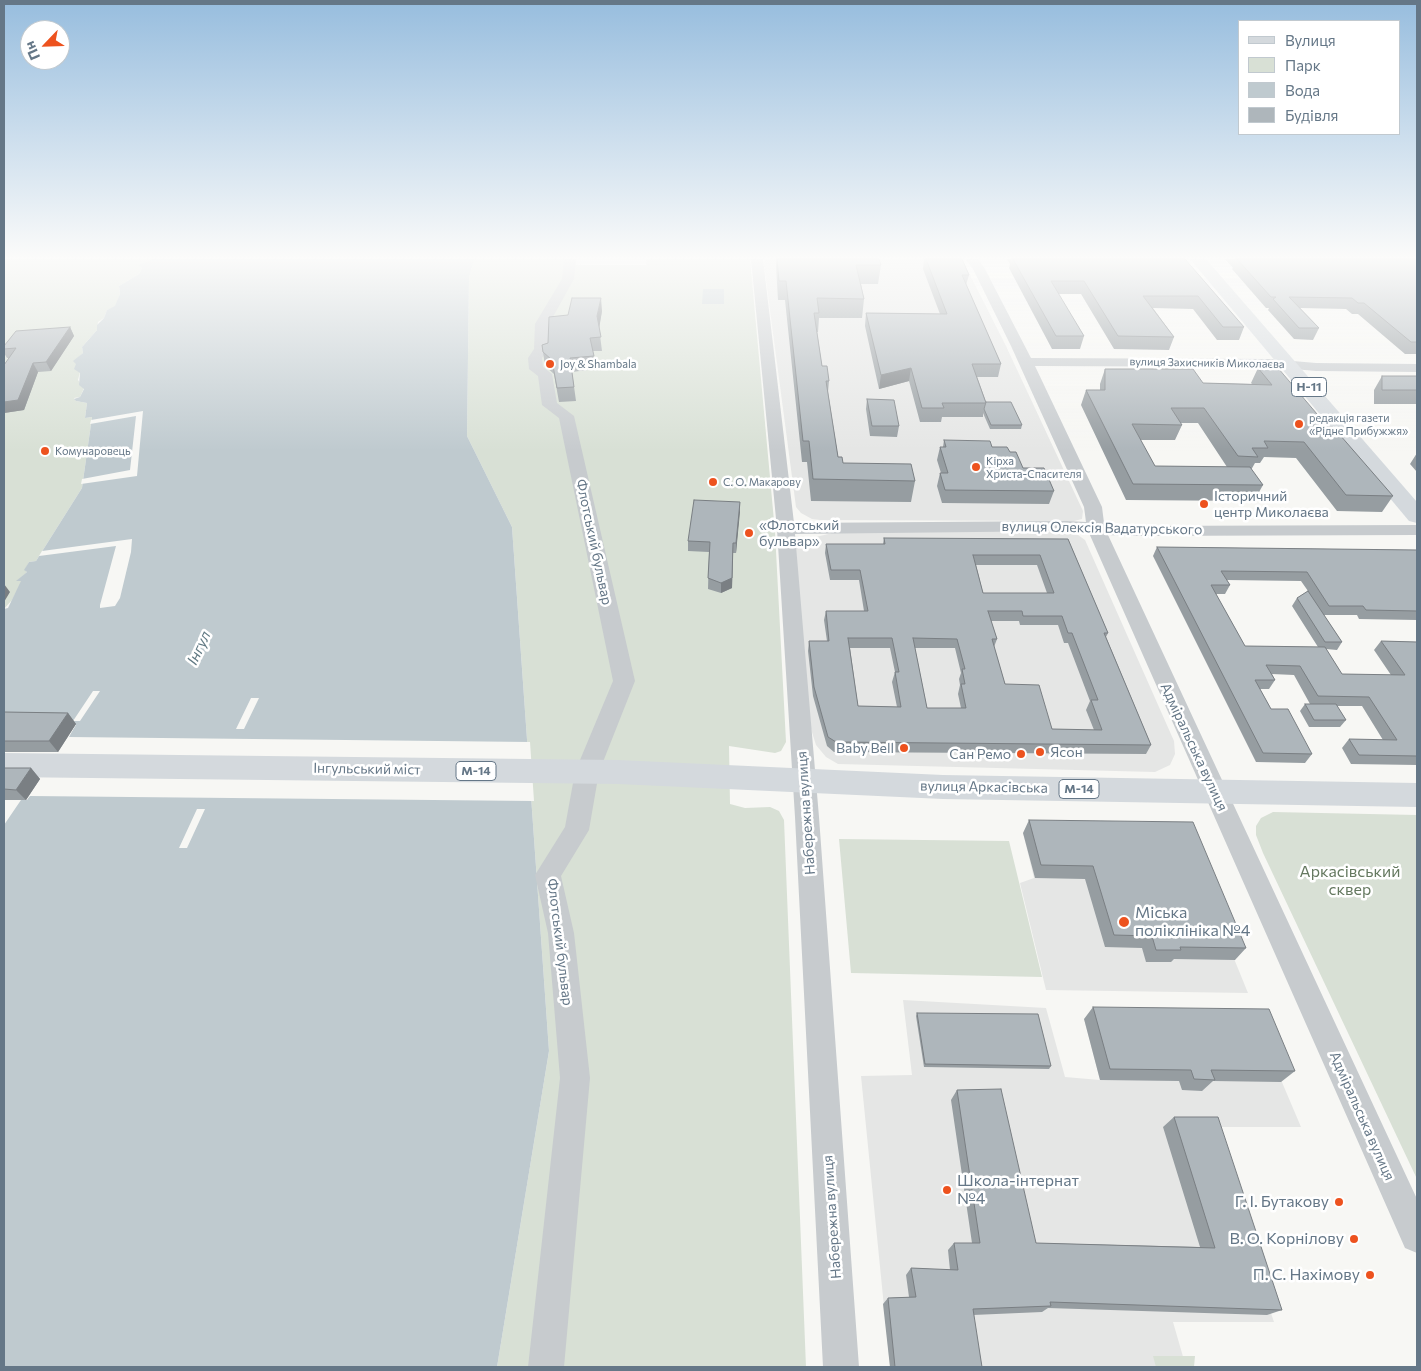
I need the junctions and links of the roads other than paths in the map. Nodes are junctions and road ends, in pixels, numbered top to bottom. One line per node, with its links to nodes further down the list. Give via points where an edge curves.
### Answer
1 (543, 323): 18 (street, Флотський бульвар, via 541,349 535,358 536,369 545,374 550,405 566,416 624,681 587,772 576,830 548,875 561,933 575,1078)
2 (764, 323): 10 (street, Набережна вулиця)
3 (1006, 323): 5 (street, Адміральська вулиця)
4 (1253, 323): 6 (main road, Н-11)
5 (1026, 362): 6 (street, вулиця Захисників Миколаєва); 9 (street, Адміральська вулиця, via 1093,508)
6 (1289, 364): 7 (street, вулиця Захисників Миколаєва); 8 (main road, Н-11)
7 (1417, 368)
8 (1417, 516)
9 (1096, 527): 10 (street, вулиця Олексія Вадатурського); 11 (street, вулиця Олексія Вадатурського, via 1131,531); 15 (street, Адміральська вулиця)
10 (786, 529): 14 (street, Набережна вулиця)
11 (1417, 530)
12 (4, 765): 13 (main road, Інгульський міст / М-14, via 618,772)
13 (731, 777): 14 (main road, вулиця Аркасівська / М-14)
14 (804, 780): 15 (main road, вулиця Аркасівська / М-14, via 943,787); 19 (street, Набережна вулиця)
15 (1215, 793): 16 (main road, вулиця Аркасівська / М-14); 17 (street, Адміральська вулиця)
16 (1417, 795)
17 (1417, 1236)
18 (546, 1367)
19 (841, 1367)

